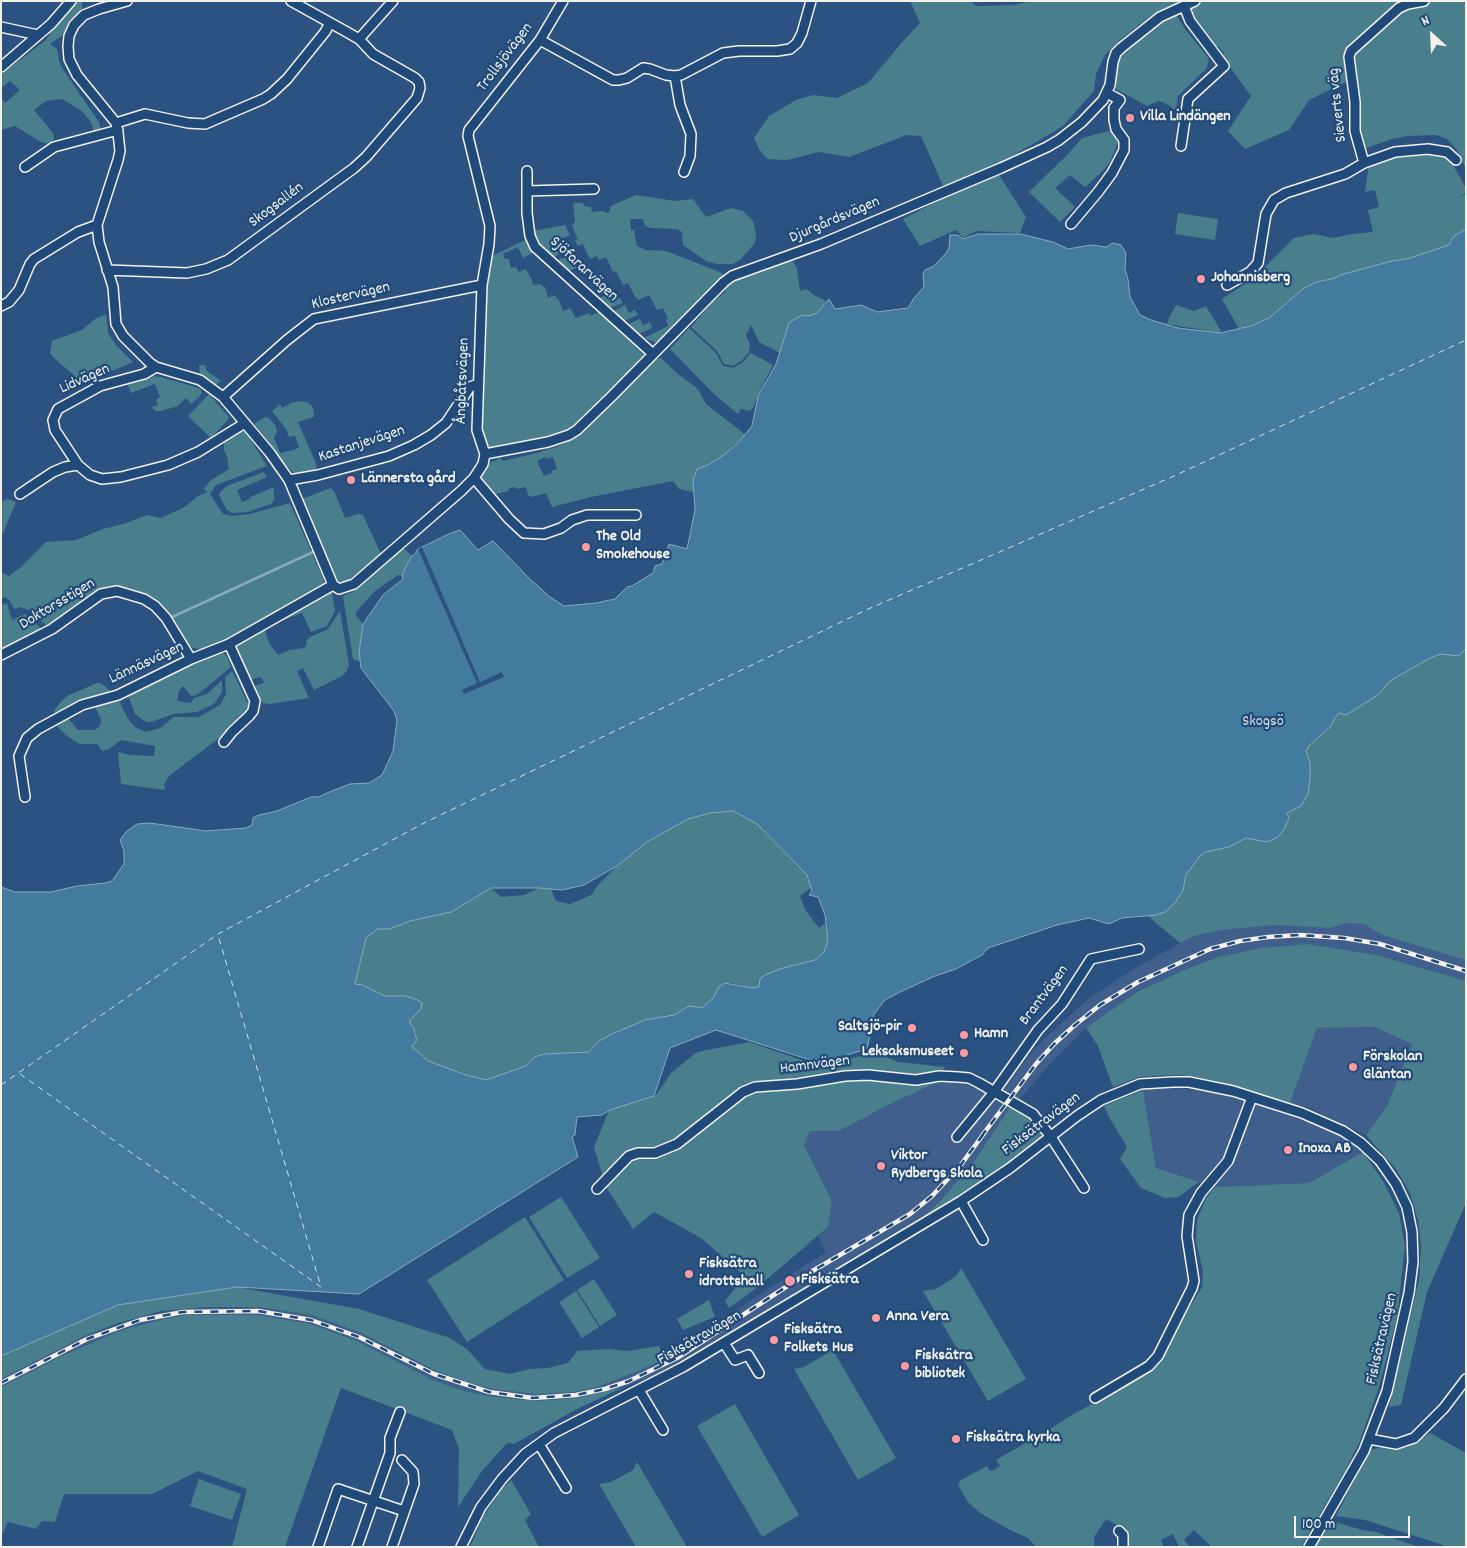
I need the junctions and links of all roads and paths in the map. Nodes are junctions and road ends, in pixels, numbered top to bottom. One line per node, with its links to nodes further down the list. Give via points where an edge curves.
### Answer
1 (71, 1): 12 (street)
2 (127, 1): 18 (street, via 84,15 74,25 68,46 69,59 77,75)
3 (291, 1): 10 (street)
4 (393, 1): 13 (street)
5 (563, 1): 14 (street, Trollsjövägen)
6 (811, 1): 16 (street, via 802,33 790,49 723,53)
7 (1195, 1): 9 (street, Djurgårdsvägen)
8 (1424, 1): 22 (street, Sieverts väg, via 1399,8 1351,51 1355,131)
9 (1184, 6): 17 (street, Djurgårdsvägen, via 1160,17 1116,53); 20 (street, via 1190,21 1224,66 1188,99)
10 (330, 23): 13 (street); 18 (street, via 287,79 263,99 205,124 144,114)
11 (1, 27): 12 (street)
12 (38, 35): 15 (street)
13 (359, 39): 30 (street, Skogsallén, via 374,54 415,78 420,91 366,157 238,254 216,266 187,273)
14 (540, 40): 16 (street, via 614,80 627,78 643,68); 19 (street, Trollsjövägen)
15 (1, 67)
16 (675, 76): 25 (street, via 680,105 694,134)
17 (1107, 93): 28 (street, via 1120,100 1114,108 1114,120 1124,140 1124,150 1112,173); 34 (street, Djurgårdsvägen, via 1082,122 1047,147 821,244 732,276)
18 (117, 127): 23 (street, via 54,147); 29 (street, via 120,151)
19 (469, 130): 31 (street, Ångbåtsvägen, via 468,142 490,226)
20 (1181, 146)
21 (1456, 160): 22 (street, via 1447,152 1428,148 1395,152)
22 (1364, 163): 32 (street, via 1345,174 1286,192 1274,200 1266,214 1258,263 1250,272)
23 (25, 167)
24 (527, 171): 27 (street, Sjöfararvägen)
25 (684, 172)
26 (594, 189): 27 (street)
27 (527, 191): 34 (street, Sjöfararvägen, via 530,236 535,247)
28 (1071, 224)
29 (98, 225): 30 (street); 33 (street, via 78,232 34,259 22,285)
30 (107, 270): 35 (street, via 114,296 116,324 123,336)
31 (482, 285): 36 (street, Ångbåtsvägen); 37 (street, Klostervägen, via 314,318)
32 (1227, 285)
33 (4, 303)
34 (653, 354): 39 (street, Djurgårdsvägen, via 584,424 569,434 548,442)
35 (156, 367): 37 (street, via 194,377); 40 (street, Lidvägen, via 144,374 100,386 58,409 53,420 55,430)
36 (478, 384): 39 (street, Ångbåtsvägen, via 476,430); 42 (street, Kastanjevägen, via 470,387 446,423 414,445 389,456)
37 (223, 397): 38 (street)
38 (245, 423): 40 (street, via 198,452 151,470 102,479 90,475); 42 (street)
39 (485, 454): 41 (street)
40 (78, 465): 43 (street, via 53,472)
41 (474, 478): 44 (street, via 524,533 544,534 587,515); 45 (street, via 354,584 339,588)
42 (289, 480): 45 (street)
43 (20, 494)
44 (636, 515)
45 (334, 585): 46 (street, Lännäsvägen)
46 (229, 644): 48 (street, Lännäsvägen); 49 (street, via 255,701 253,711)
47 (1, 655): 48 (street, Doktorsstigen, via 52,629 101,594 117,591 155,606)
48 (191, 659): 50 (street, Lännäsvägen, via 118,695 82,705 32,733 19,756)
49 (224, 742)
50 (25, 797)
51 (1139, 948): 52 (street, Brantvägen, via 1091,959 1062,1004 1038,1030)
52 (994, 1092): 54 (street, Brantvägen); 55 (street, Hamnvägen, via 1033,1114); 56 (street, Hamnvägen, via 969,1078 939,1076 916,1080 868,1074 755,1087 732,1100 677,1144 655,1153 629,1156)
53 (1252, 1097): 55 (street, Fisksätravägen, via 1189,1082 1140,1084 1101,1100); 64 (street, via 1228,1161 1201,1193 1189,1214 1187,1236 1194,1281 1158,1356 1149,1366); 67 (street, Fisksätravägen, via 1331,1125 1361,1143 1388,1171 1406,1207 1413,1247 1409,1293 1386,1391)
54 (957, 1137)
55 (1051, 1137): 57 (street, Hamnvägen); 58 (street, Fisksätravägen)
56 (597, 1188)
57 (1084, 1188)
58 (961, 1201): 59 (street); 60 (street, Fisksätravägen)
59 (982, 1240)
60 (724, 1343): 61 (street, via 735,1360 748,1355); 63 (street, Fisksätravägen)
61 (759, 1373)
62 (1466, 1379): 67 (street, via 1444,1408 1414,1438 1396,1444)
63 (639, 1390): 66 (street); 68 (street, Fisksätravägen, via 554,1433)
64 (1095, 1398)
65 (400, 1412): 71 (street)
66 (663, 1430)
67 (1369, 1439): 79 (street, Fisksätravägen)
68 (539, 1444): 70 (street); 77 (street, Fisksätravägen, via 518,1461 481,1507)
69 (402, 1460): 72 (street, via 415,1478)
70 (566, 1488)
71 (374, 1502): 72 (street); 74 (street, via 338,1489); 75 (street)
72 (404, 1511): 76 (street)
73 (1119, 1531): 78 (street)
74 (318, 1547)
75 (357, 1547)
76 (392, 1547)
77 (462, 1547)
78 (1123, 1547)
79 (1310, 1547)

